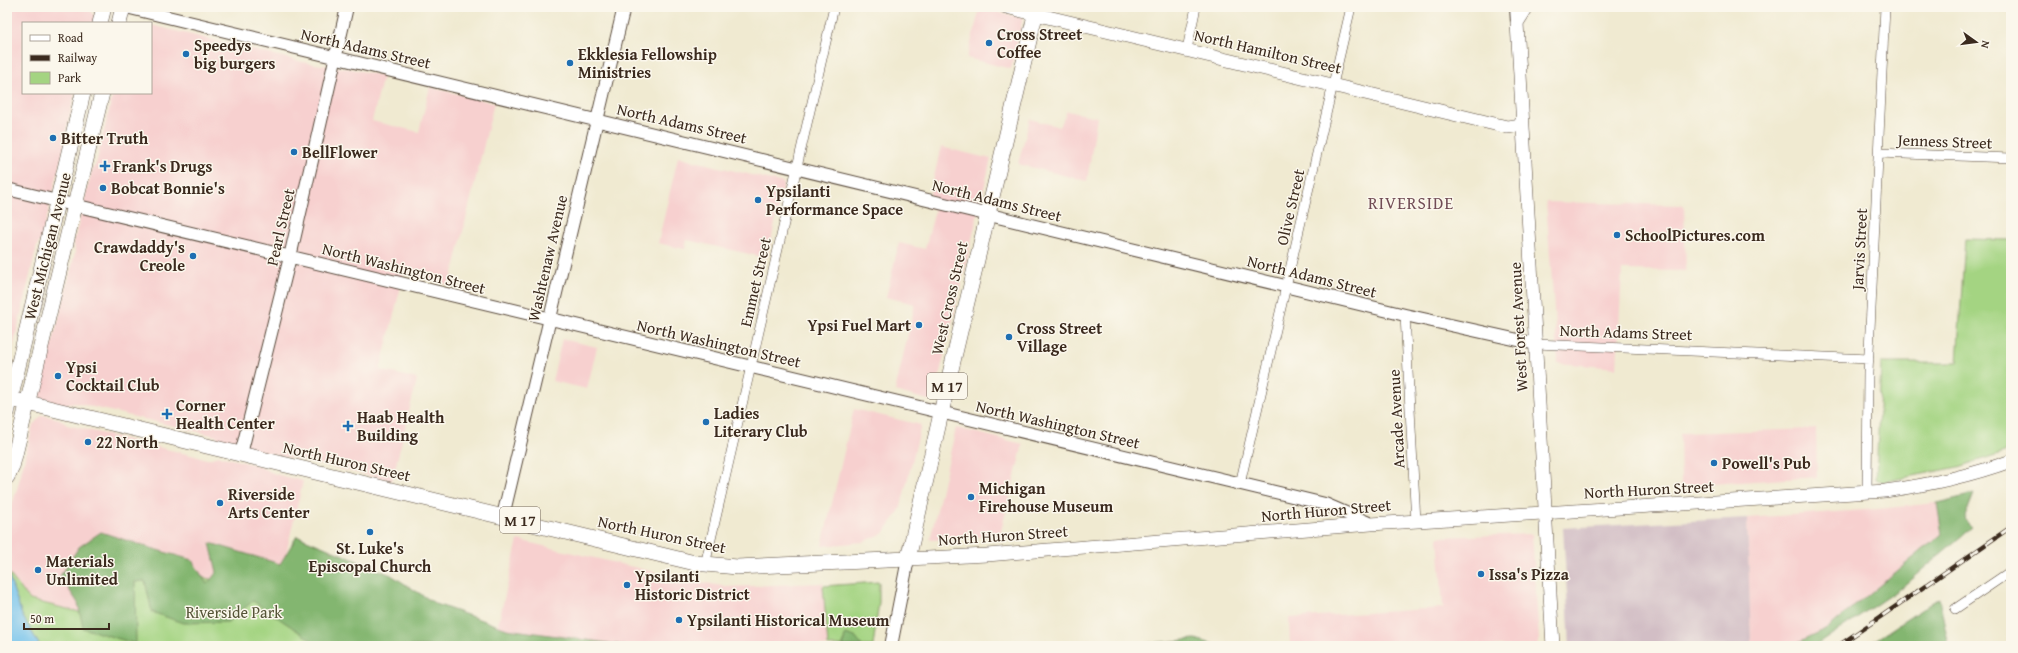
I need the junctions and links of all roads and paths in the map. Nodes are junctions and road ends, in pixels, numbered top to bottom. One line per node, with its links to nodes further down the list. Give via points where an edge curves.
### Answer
1 (104, 7): 13 (main road)
2 (125, 7): 14 (main road); 17 (street, North Adams Street)
3 (347, 7): 17 (street, Pearl Street)
4 (624, 7): 21 (street, Washtenaw Avenue)
5 (834, 7): 25 (street, Emmet Street)
6 (1006, 7): 12 (main road, North Hamilton Street)
7 (1196, 7): 16 (street)
8 (1351, 7): 18 (street, Olive Street)
9 (1516, 7): 15 (street, West Forest Avenue)
10 (1527, 7): 15 (main road)
11 (1885, 7): 23 (street, Jarvis Street)
12 (1036, 10): 16 (main road, North Hamilton Street); 29 (main road, West Cross Street / M 17)
13 (100, 22)
14 (119, 22)
15 (1517, 23): 22 (main road, West Forest Avenue)
16 (1186, 49): 18 (main road, North Hamilton Street)
17 (336, 57): 21 (street, North Adams Street); 30 (street, Pearl Street)
18 (1334, 85): 22 (main road, North Hamilton Street, via 1507,127); 31 (street, Olive Street)
19 (83, 94): 27 (main road, West Michigan Avenue)
20 (102, 94): 28 (main road, West Michigan Avenue)
21 (596, 119): 25 (street, North Adams Street); 33 (street, Washtenaw Avenue)
22 (1522, 125): 34 (main road, West Forest Avenue)
23 (1878, 153): 24 (street, Jenness Street); 35 (street, Jarvis Street)
24 (2011, 158)
25 (797, 167): 29 (street, North Adams Street); 36 (street, Emmet Street)
26 (7, 188): 27 (street, North Washington Street)
27 (58, 201): 28 (street, North Washington Street); 38 (main road, West Michigan Avenue)
28 (75, 205): 30 (street, North Washington Street); 37 (main road, West Michigan Avenue)
29 (988, 214): 31 (street, North Adams Street); 39 (main road, West Cross Street / M 17)
30 (290, 257): 33 (street, North Washington Street); 40 (street, Pearl Street)
31 (1287, 286): 32 (street, North Adams Street); 43 (street, Olive Street)
32 (1405, 315): 34 (street, North Adams Street); 47 (street, Arcade Avenue)
33 (549, 319): 36 (street, North Washington Street); 46 (street, Washtenaw Avenue)
34 (1536, 344): 35 (street, North Adams Street); 45 (main road, West Forest Avenue)
35 (1869, 359): 44 (street, Jarvis Street)
36 (750, 367): 39 (street, North Washington Street); 50 (street, Emmet Street)
37 (27, 403): 38 (main road, North Huron Street / M 17); 40 (main road, North Huron Street / M 17); 42 (main road, West Michigan Avenue, via 12,467)
38 (8, 404)
39 (941, 413): 43 (street, North Washington Street); 49 (main road, West Cross Street / M 17)
40 (241, 454): 46 (main road, North Huron Street / M 17)
41 (2011, 461): 44 (main road, North Huron Street, via 1928,485)
42 (7, 477)
43 (1240, 484): 48 (street, North Washington Street, via 1325,504)
44 (1867, 493): 45 (main road, North Huron Street)
45 (1546, 513): 47 (main road, North Huron Street); 54 (main road, West Forest Avenue)
46 (503, 516): 50 (main road, North Huron Street / M 17)
47 (1416, 522): 48 (main road, North Huron Street)
48 (1371, 524): 49 (main road, North Huron Street)
49 (908, 559): 50 (main road, North Huron Street / M 17, via 755,567); 53 (street, West Cross Street)
50 (705, 565)
51 (2011, 571): 52 (street)
52 (1955, 609)
53 (891, 646)
54 (1553, 646)

